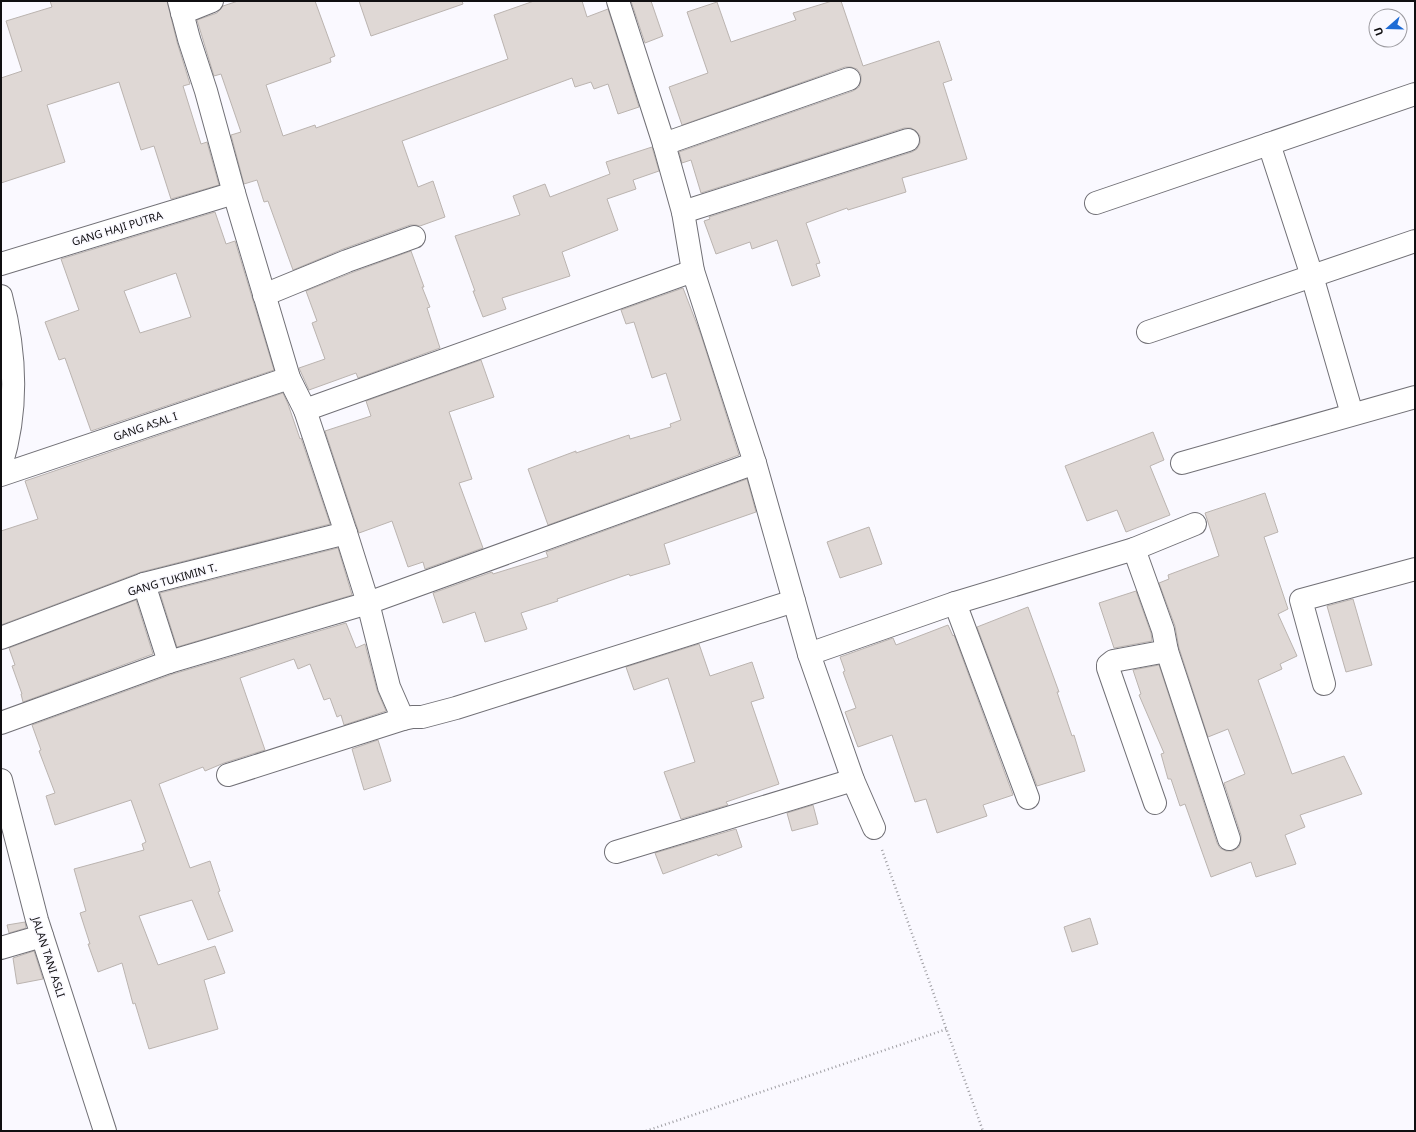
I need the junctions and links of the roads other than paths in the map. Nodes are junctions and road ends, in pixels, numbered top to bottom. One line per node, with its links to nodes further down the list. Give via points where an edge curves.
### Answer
1 (212, 1): 3 (street)
2 (618, 1): 7 (street)
3 (180, 7): 9 (street)
4 (849, 79): 7 (street)
5 (1415, 94): 8 (street)
6 (908, 140): 11 (street)
7 (664, 144): 11 (street)
8 (1269, 144): 10 (street); 16 (street)
9 (234, 193): 14 (street, GANG HAJI PUTRA); 17 (street)
10 (1096, 203)
11 (683, 212): 15 (street)
12 (414, 237): 17 (street, via 348,260)
13 (1415, 241): 16 (street)
14 (1, 264)
15 (693, 271): 22 (street); 24 (street)
16 (1312, 276): 19 (street); 23 (street)
17 (264, 295): 20 (street)
18 (2, 306): 26 (street, via 13,363 13,384 7,446)
19 (1148, 332)
20 (289, 378): 22 (street); 27 (street, GANG ASAL I)
21 (1415, 397): 23 (street)
22 (305, 410): 29 (street)
23 (1352, 414): 25 (street)
24 (755, 463): 33 (street); 34 (street)
25 (1182, 463)
26 (1, 466)
27 (1, 475)
28 (1195, 524): 30 (street)
29 (346, 533): 32 (street, GANG TUKIMIN T.); 34 (street)
30 (1134, 550): 35 (street); 37 (street, via 1163,630)
31 (1415, 569): 40 (street, via 1301,600)
32 (144, 584): 36 (street, GANG TUKIMIN T.); 39 (street)
33 (794, 601): 38 (street); 41 (street, via 456,708)
34 (368, 603): 39 (street); 41 (street, via 389,687)
35 (955, 603): 38 (street); 46 (street)
36 (1, 638)
37 (1167, 651): 47 (street, via 1113,661 1108,665); 49 (street)
38 (809, 654): 45 (street)
39 (169, 662): 42 (street)
40 (1324, 684)
41 (403, 719): 43 (street)
42 (1, 723)
43 (228, 775)
44 (1, 780): 51 (street, JALAN TANI ASLI)
45 (853, 780): 48 (street); 50 (street)
46 (1028, 798)
47 (1155, 803)
48 (874, 828)
49 (1229, 839)
50 (616, 852)
51 (42, 936): 52 (street); 53 (street, JALAN TANI ASLI)
52 (1, 948)
53 (105, 1131)

